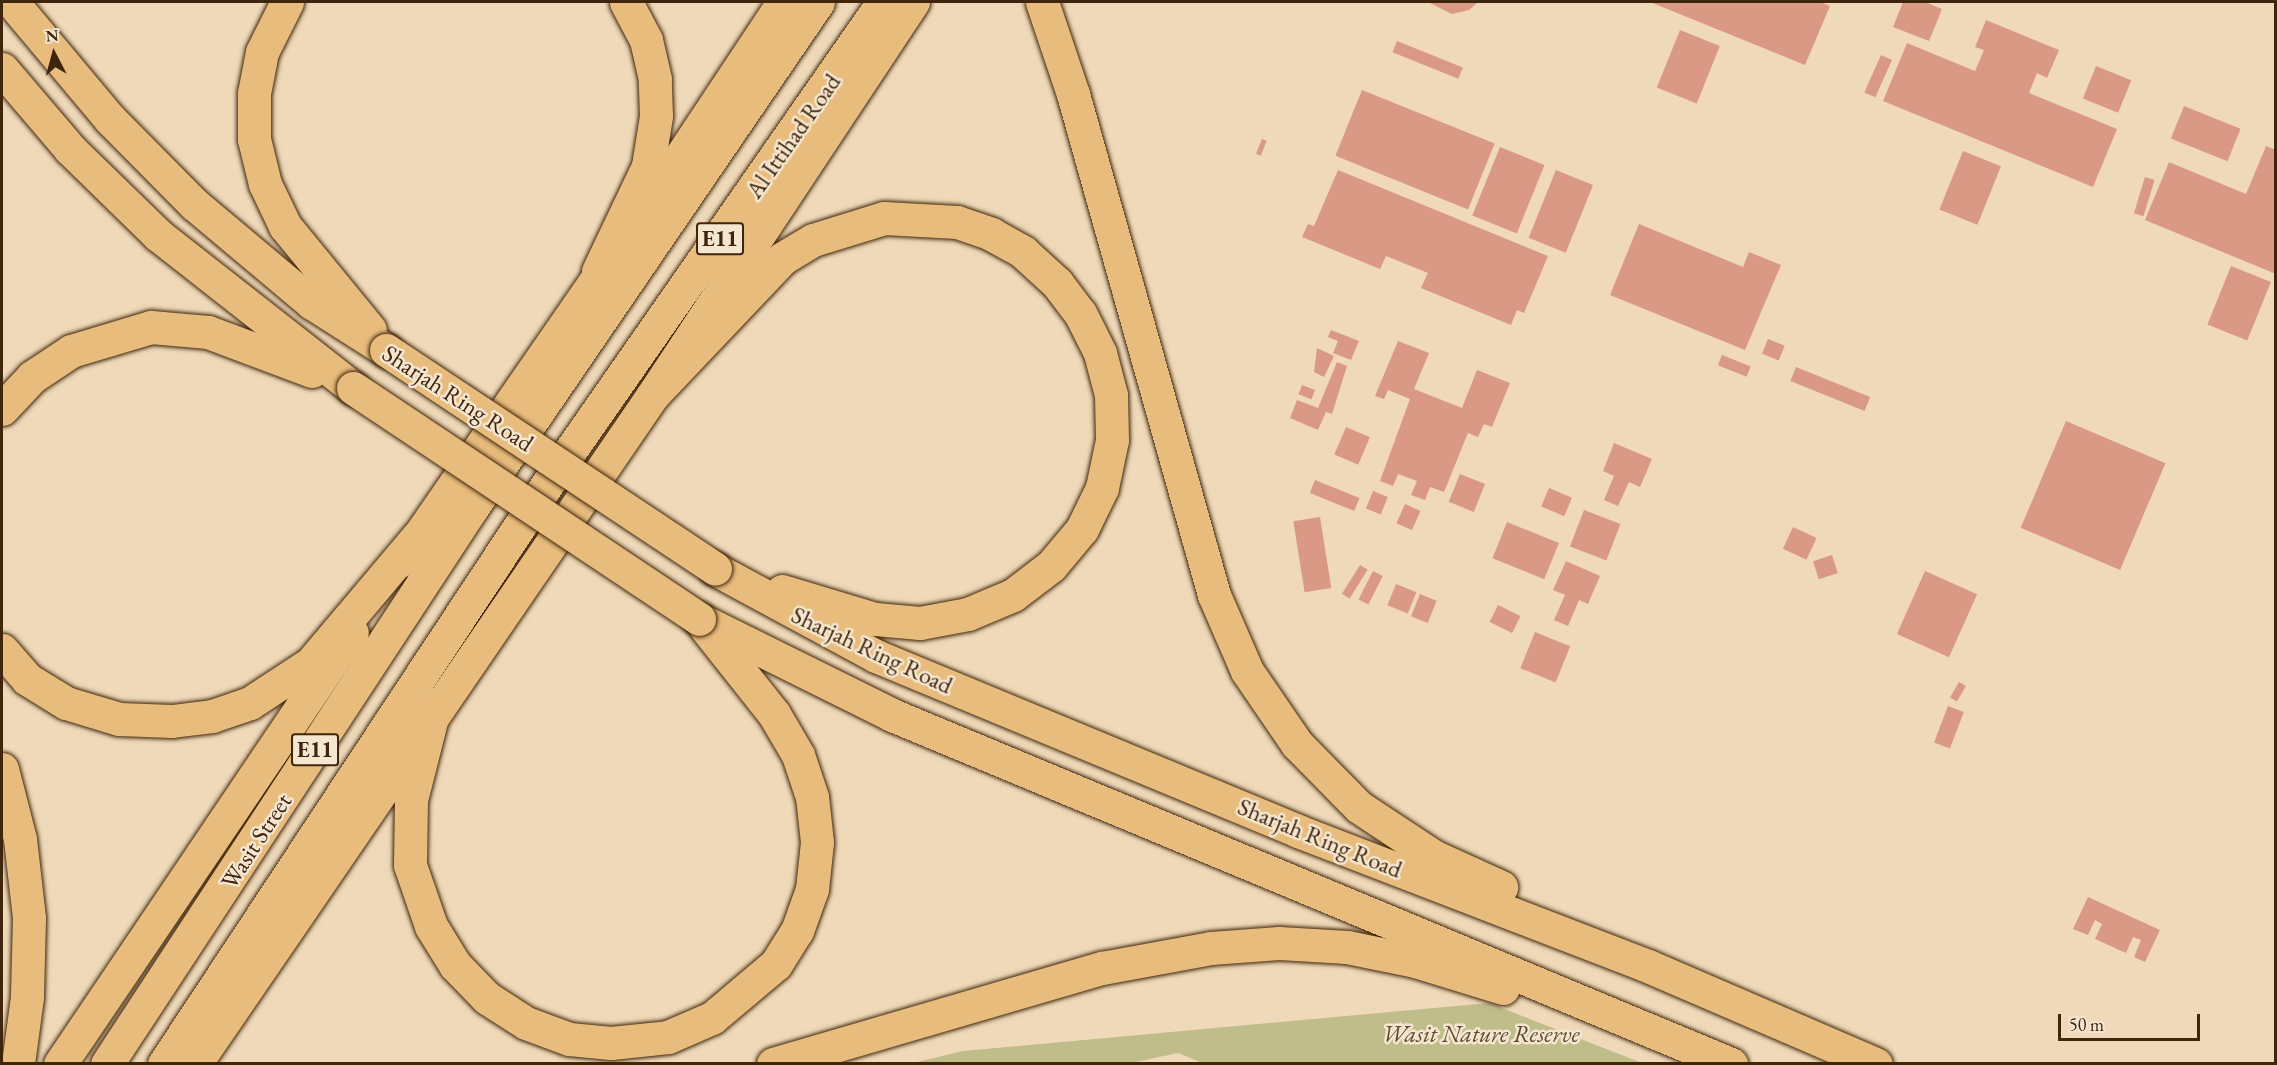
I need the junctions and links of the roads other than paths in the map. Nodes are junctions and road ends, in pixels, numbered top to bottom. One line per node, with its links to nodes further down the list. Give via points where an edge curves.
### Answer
1 (12, 2): 13 (main road, Sharjah Ring Road, via 110,119 194,204 312,303)
2 (287, 2): 13 (main road, via 262,52 254,93 254,139 265,184 285,226)
3 (626, 2): 12 (main road, via 646,40 655,79 656,116 648,166)
4 (783, 2): 12 (main road, via 655,195)
5 (818, 2): 28 (main road, Wasit Street / E11, via 521,436)
6 (883, 2): 17 (main road, Al Ittihad Road / E11)
7 (913, 2): 15 (main road)
8 (1042, 2): 11 (main road)
9 (1056, 2): 11 (main road)
10 (2, 69): 14 (main road, Sharjah Ring Road, via 70,149 158,235)
11 (1073, 94): 24 (main road, via 1214,595 1247,671 1270,709 1326,777 1395,833 1574,922)
12 (598, 271): 18 (main road)
13 (386, 350): 19 (main road, Sharjah Ring Road, bridge)
14 (352, 388): 16 (main road, via 208,332 151,327 71,351 32,377); 20 (main road, Sharjah Ring Road, bridge)
15 (652, 396): 19 (main road, via 783,258 813,240 884,218 957,222 1023,252 1057,283 1100,353 1111,395 1112,440 1102,488 1082,529 1051,566 1013,595 968,614 909,622 820,604); 22 (main road)
16 (2, 409)
17 (554, 474): 29 (main road, Wasit Street / E11)
18 (417, 537): 21 (main road, via 311,663 250,703 212,716 172,721 119,719 66,703 27,679); 27 (main road)
19 (715, 569): 24 (main road, Sharjah Ring Road, via 876,656 1298,831)
20 (699, 619): 22 (main road, via 774,714 798,755 812,797 817,842 812,889 797,931 776,964 712,1018 668,1036 611,1043 569,1039 516,1017 487,998 455,965 431,926 410,865 411,800); 25 (main road, Sharjah Ring Road, via 883,711)
21 (2, 650)
22 (431, 721): 30 (main road)
23 (2, 769): 26 (main road, via 20,839 29,918 27,997)
24 (1648, 966): 33 (main road, Sharjah Ring Road)
25 (1682, 1044): 31 (main road, via 1415,961 1347,947 1279,943 1211,948 1102,968); 32 (main road, Sharjah Ring Road)
26 (18, 1064)
27 (60, 1064)
28 (107, 1064)
29 (164, 1064)
30 (195, 1064)
31 (773, 1064)
32 (1731, 1064)
33 (1876, 1064)

